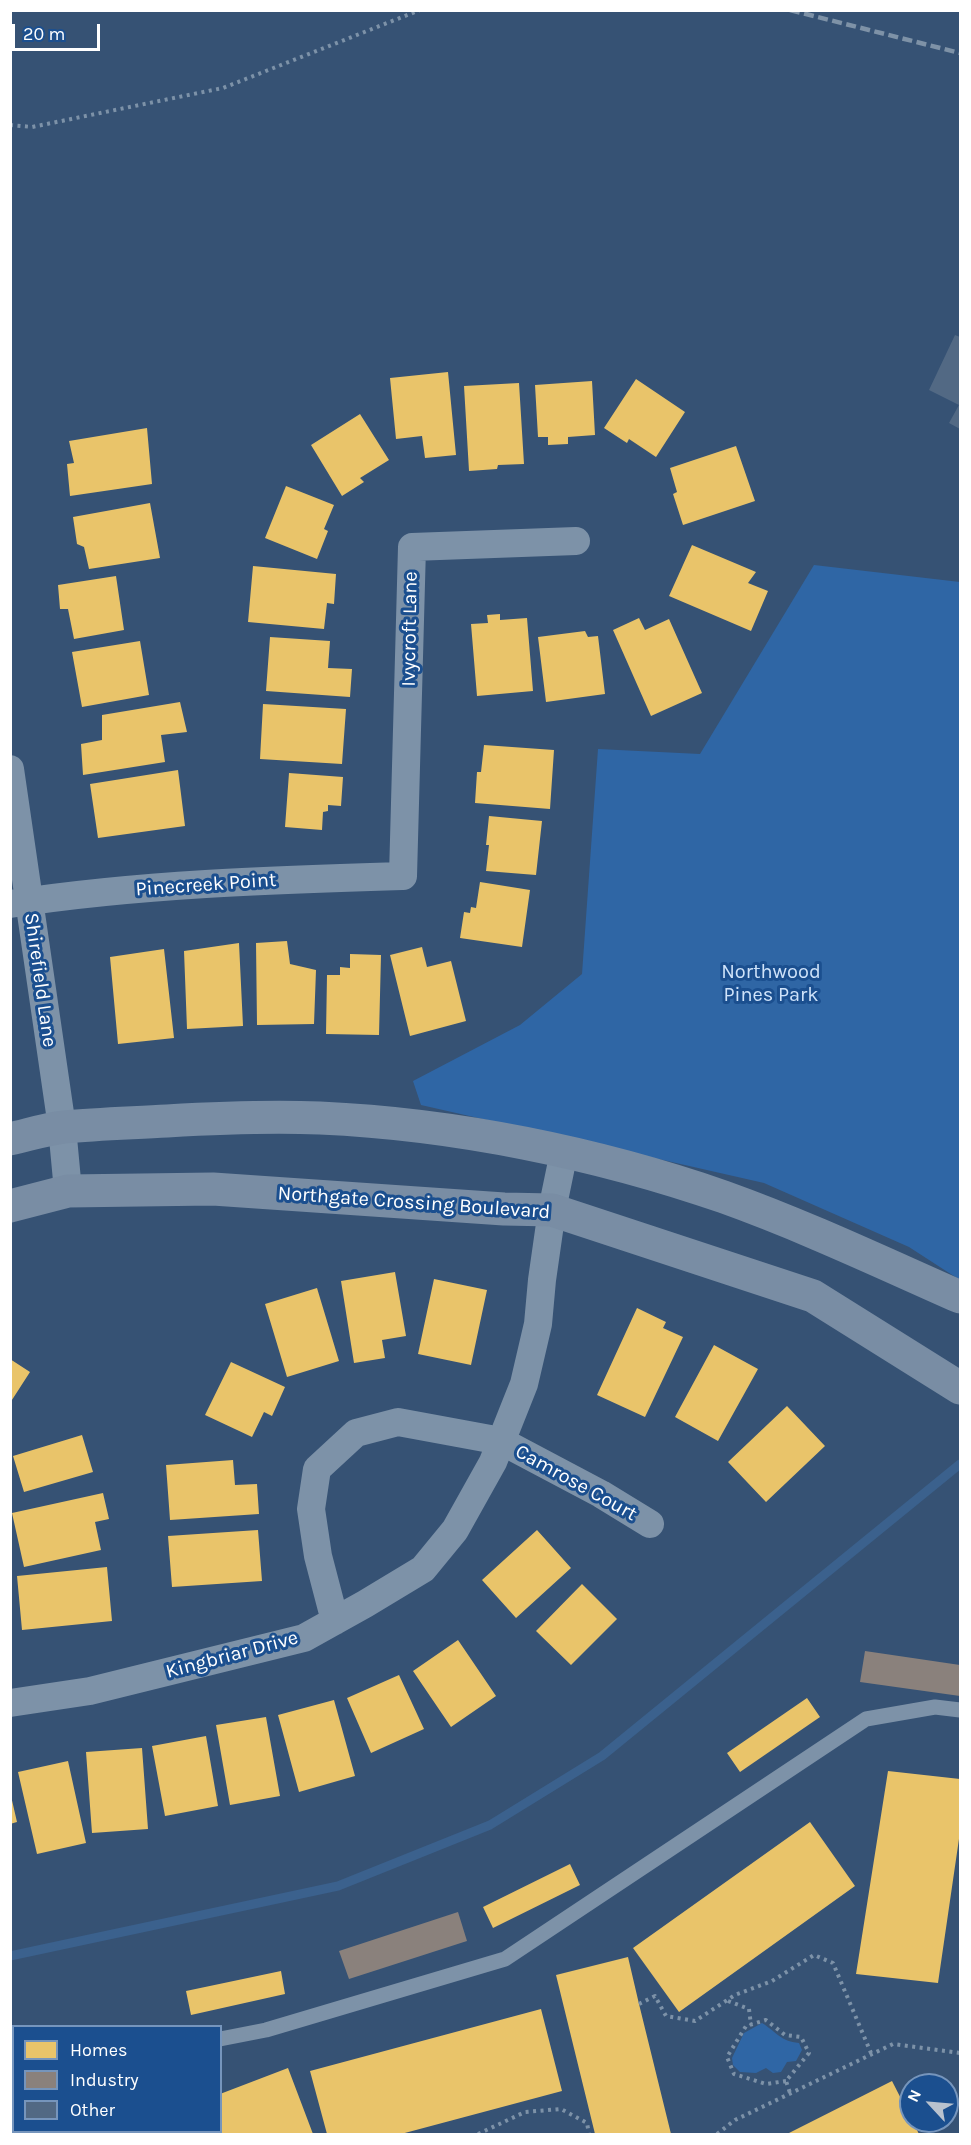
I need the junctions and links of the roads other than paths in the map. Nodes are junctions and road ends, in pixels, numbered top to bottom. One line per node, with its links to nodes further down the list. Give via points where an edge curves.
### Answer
1 (576, 541): 3 (street, Ivycroft Lane, via 412,546)
2 (10, 769): 4 (street, Shirefield Lane)
3 (403, 876): 4 (street, Pinecreek Point, via 189,886)
4 (20, 902): 5 (street, Shirefield Lane)
5 (62, 1127): 6 (street); 7 (street, via 231,1117 319,1118 496,1138); 8 (street, Shirefield Lane)
6 (10, 1139)
7 (564, 1152): 10 (street, Kingbriar Drive); 11 (street, via 726,1198)
8 (68, 1191): 9 (street, Northgate Crossing Boulevard); 10 (street, Northgate Crossing Boulevard, via 213,1190)
9 (10, 1206)
10 (552, 1210): 12 (street, Northgate Crossing Boulevard, via 813,1296); 13 (street, Kingbriar Drive, via 538,1324 524,1383)
11 (960, 1297)
12 (960, 1388)
13 (501, 1442): 14 (street, Camrose Court); 15 (street, Kingbriar Drive, via 455,1530 423,1569); 15 (street, Camrose Court, via 398,1422 356,1432 317,1470 311,1509 318,1556)
14 (650, 1524)
15 (335, 1621): 16 (street, Kingbriar Drive, via 304,1638 90,1691)
16 (10, 1703)
17 (960, 1710): 18 (lane, via 935,1707 866,1719 505,1959 267,2030)
18 (222, 2039)

